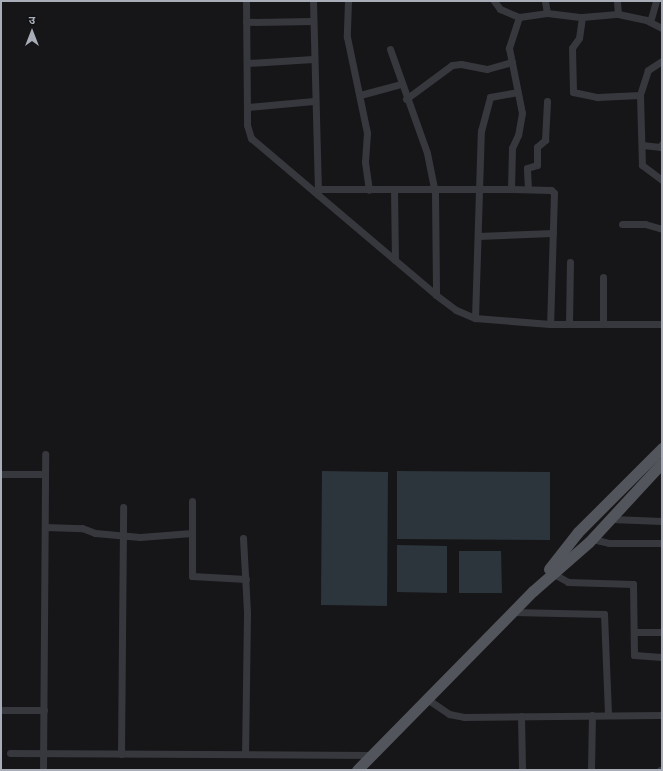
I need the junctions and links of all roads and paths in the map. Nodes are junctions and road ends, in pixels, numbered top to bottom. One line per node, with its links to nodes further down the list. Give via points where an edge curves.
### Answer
1 (246, 1): 13 (street)
2 (313, 1): 12 (street)
3 (348, 1): 23 (street, via 347,36)
4 (494, 1): 10 (street, via 500,9)
5 (545, 1): 8 (street)
6 (616, 1): 9 (street)
7 (656, 1): 14 (street)
8 (547, 13): 10 (street); 11 (street)
9 (618, 14): 11 (street); 14 (street)
10 (519, 17): 18 (street, via 510,43)
11 (582, 17): 24 (street, via 579,38 572,48 573,92 597,98)
12 (313, 21): 13 (street); 17 (street)
13 (246, 22): 20 (street)
14 (650, 22): 15 (street)
15 (662, 28)
16 (390, 49): 21 (street)
17 (313, 59): 20 (street); 26 (street)
18 (512, 62): 22 (street); 25 (street, via 487,69 461,64 452,65)
19 (662, 62): 24 (street, via 648,70)
20 (248, 63): 28 (street)
21 (401, 84): 23 (street); 25 (street)
22 (518, 92): 32 (street, via 522,113 518,135 512,148); 37 (street, via 490,97 480,137)
23 (360, 95): 34 (street, via 366,133)
24 (640, 95): 30 (street)
25 (406, 99): 36 (street, via 427,153)
26 (314, 101): 28 (street); 38 (street)
27 (547, 101): 33 (street, via 545,140 537,147 537,165 527,168)
28 (248, 106): 38 (street, via 248,132 251,138)
29 (662, 144): 30 (street, via 660,147)
30 (642, 145): 31 (street, via 643,166)
31 (662, 180)
32 (511, 189): 33 (street); 37 (street)
33 (528, 189): 41 (street, via 554,192)
34 (369, 190): 35 (street); 38 (street)
35 (394, 190): 36 (street); 43 (street)
36 (434, 190): 37 (street); 46 (street)
37 (479, 190): 42 (street)
38 (318, 192): 43 (street)
39 (622, 224): 40 (street, via 645,224)
40 (662, 229)
41 (553, 233): 42 (street); 48 (street)
42 (478, 236): 47 (street)
43 (395, 260): 46 (street)
44 (570, 262): 49 (street)
45 (603, 277): 50 (street)
46 (436, 295): 47 (street, via 456,310)
47 (475, 318): 48 (street)
48 (550, 324): 49 (street)
49 (569, 324): 50 (street)
50 (603, 324): 51 (street)
51 (662, 324)
52 (662, 448): 69 (main road, via 578,532)
53 (46, 454): 56 (street)
54 (662, 463): 59 (main road)
55 (1, 474): 56 (street)
56 (45, 474): 61 (street)
57 (192, 501): 62 (street)
58 (122, 507): 63 (street)
59 (611, 519): 60 (street); 65 (main road)
60 (662, 521)
61 (45, 527): 63 (street, via 82,528 95,533); 76 (street)
62 (192, 533): 63 (street, via 156,537); 68 (street, via 191,573 194,578)
63 (122, 536): 83 (street)
64 (243, 538): 68 (street)
65 (592, 539): 66 (street, via 609,543); 67 (main road)
66 (662, 543)
67 (552, 573): 69 (main road); 71 (street, via 571,582 632,584)
68 (246, 579): 84 (street)
69 (533, 591): 70 (main road)
70 (512, 612): 74 (main road); 78 (street, via 604,614)
71 (634, 632): 72 (street); 73 (street, via 635,656)
72 (662, 632)
73 (662, 657)
74 (427, 699): 80 (street, via 443,711 456,716); 85 (main road)
75 (1, 710): 76 (street)
76 (44, 710): 82 (street)
77 (592, 715): 78 (street); 80 (street); 89 (street)
78 (608, 715): 79 (street)
79 (662, 715)
80 (521, 716): 88 (street)
81 (10, 753): 82 (street)
82 (43, 754): 83 (street); 86 (street)
83 (121, 754): 84 (street)
84 (245, 754): 85 (street)
85 (372, 755): 87 (main road)
86 (43, 770)
87 (357, 770)
88 (522, 770)
89 (591, 770)

